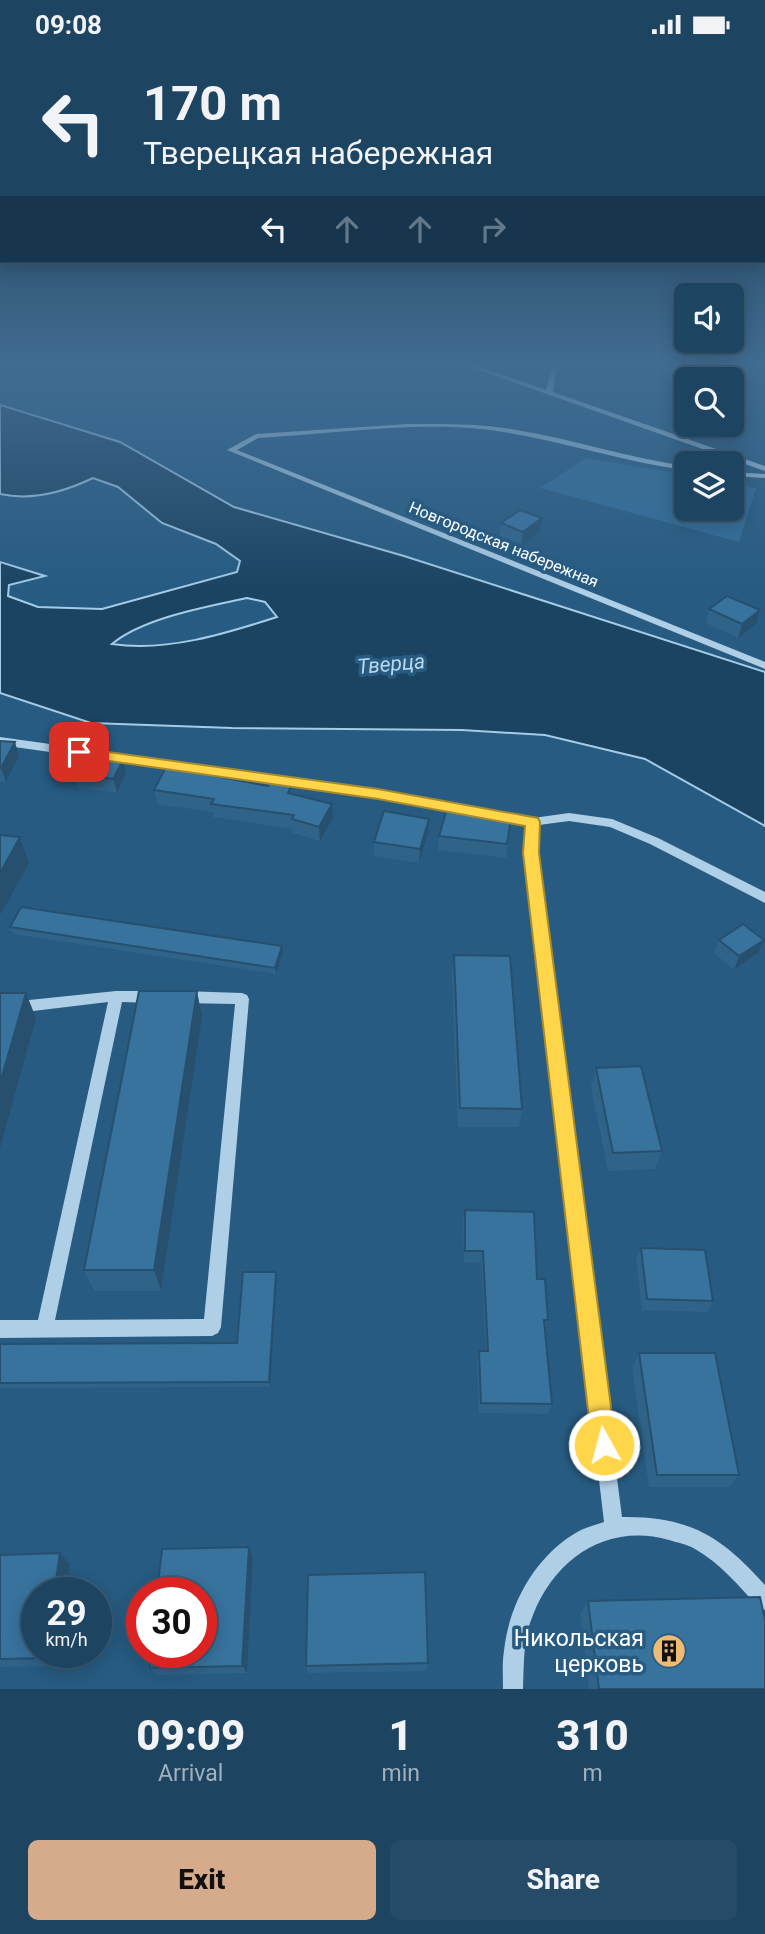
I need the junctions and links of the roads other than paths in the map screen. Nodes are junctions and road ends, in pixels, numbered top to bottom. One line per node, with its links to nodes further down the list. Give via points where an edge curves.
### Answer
1 (251, 439): 4 (street)
2 (545, 439): 5 (street)
3 (677, 439): 6 (street)
4 (231, 450): 9 (street, Новгородская набережная)
5 (674, 466)
6 (765, 469)
7 (744, 475): 8 (street)
8 (765, 477)
9 (765, 666)
10 (0, 741): 11 (street, via 378,794)
11 (533, 822): 12 (street, via 569,817 612,823); 17 (street, via 531,853)
12 (765, 898)
13 (116, 996): 14 (street); 16 (street); 16 (street, via 242,999 212,1327)
14 (0, 1009)
15 (0, 1329): 16 (street)
16 (45, 1329)
17 (614, 1526): 18 (street, via 654,1525 694,1538 732,1563); 19 (street, via 582,1538 554,1559 532,1590 518,1628)
18 (765, 1600)
19 (513, 1689)

